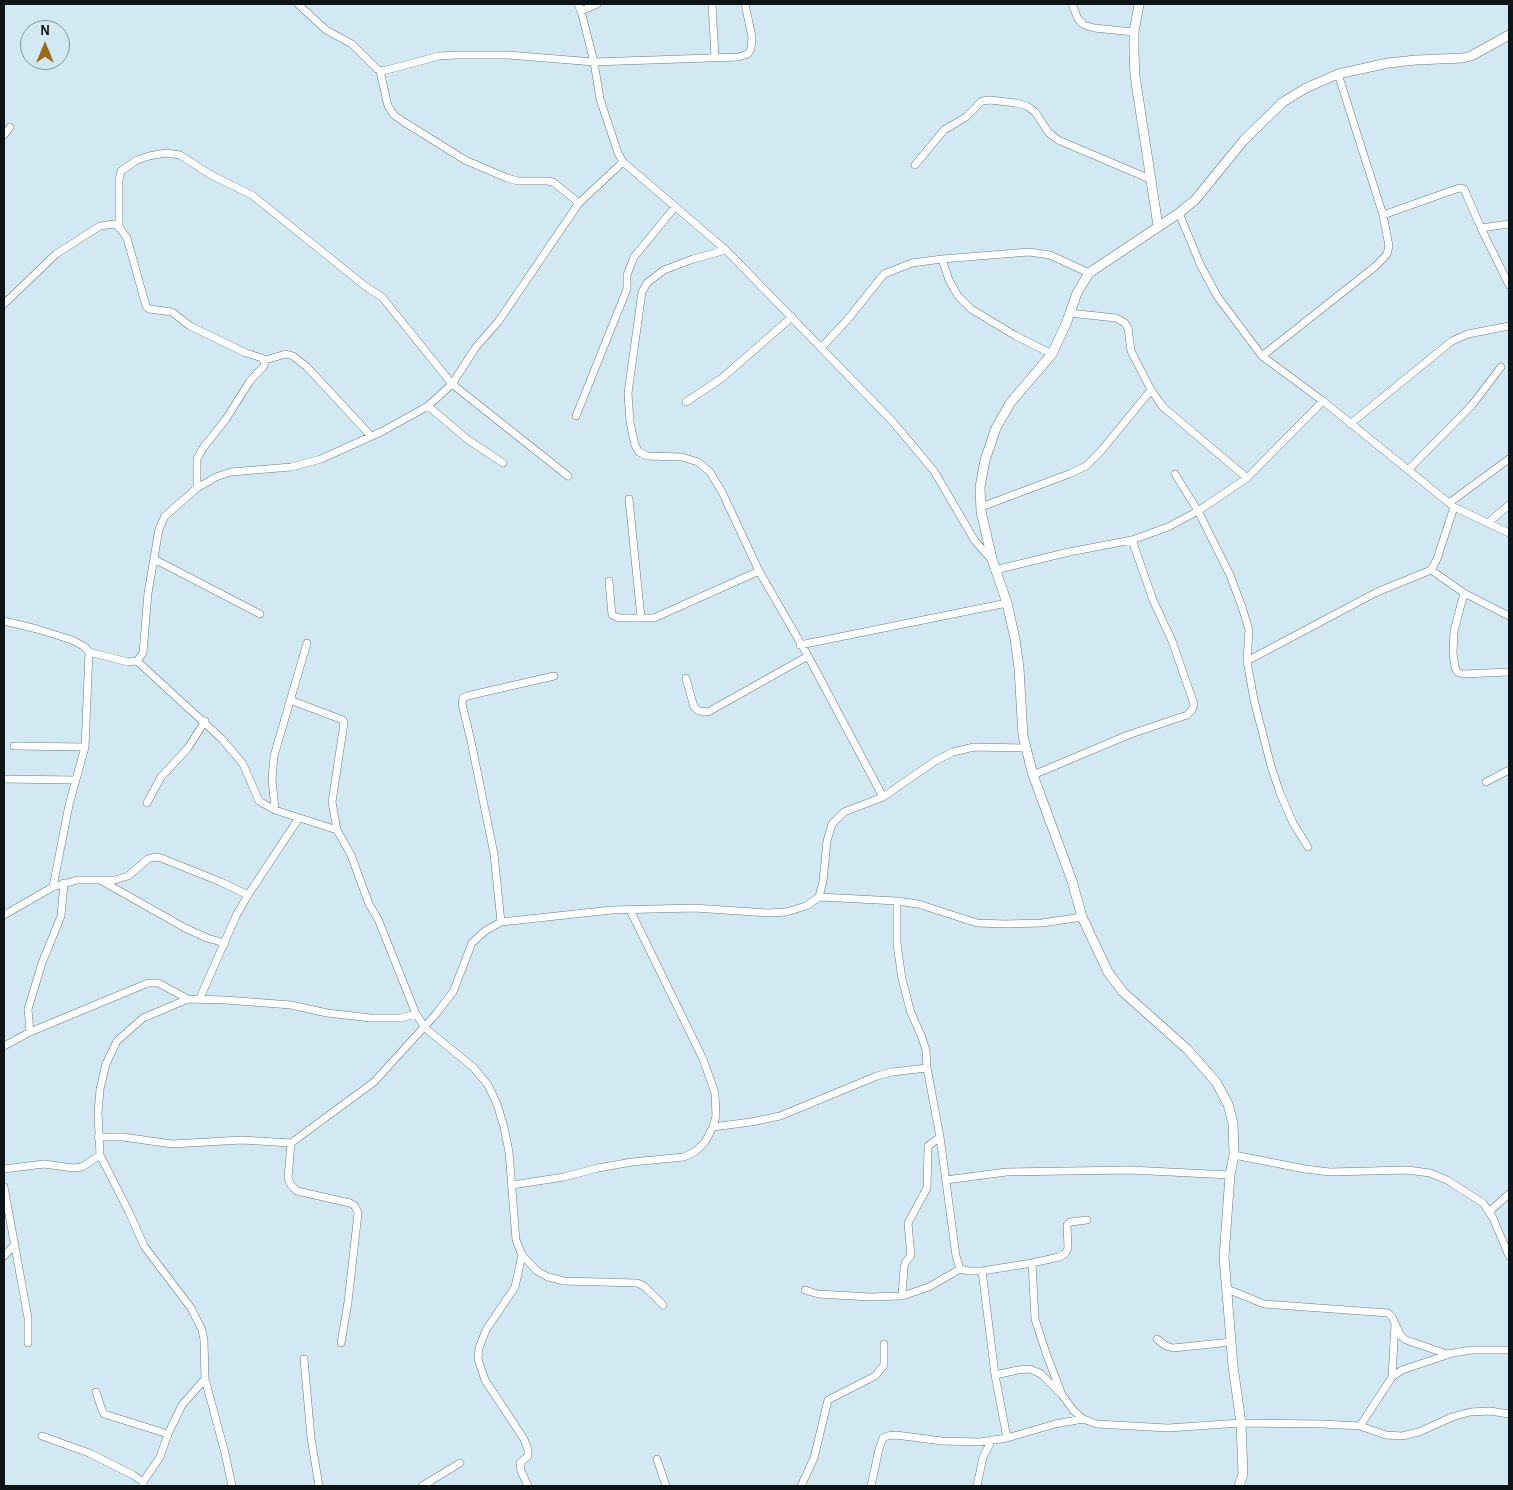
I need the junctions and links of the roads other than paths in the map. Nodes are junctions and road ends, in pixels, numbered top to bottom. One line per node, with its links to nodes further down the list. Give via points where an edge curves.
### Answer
1 (298, 4): 13 (street, via 326,30 359,50)
2 (578, 4): 8 (street)
3 (597, 4): 8 (street)
4 (712, 4): 11 (street)
5 (745, 4): 11 (street, via 752,49 748,54)
6 (1072, 4): 9 (street, via 1084,25)
7 (1139, 4): 9 (street)
8 (581, 11): 12 (street)
9 (1134, 32): 19 (street, via 1136,76)
10 (1509, 35): 14 (street, via 1463,58 1406,61)
11 (715, 57): 12 (street)
12 (594, 62): 13 (street, via 508,55 456,55 439,56); 17 (street, via 600,99)
13 (380, 71): 20 (street, via 388,106 404,122 465,160 506,178 553,182)
14 (1338, 74): 22 (street, via 1283,102 1244,140 1195,200); 23 (street)
15 (10, 128): 16 (street)
16 (4, 135)
17 (623, 162): 20 (street); 21 (street)
18 (915, 165): 19 (street, via 944,130 966,117 982,101 990,100 1027,106 1058,140)
19 (1150, 179): 26 (street)
20 (580, 203): 41 (street)
21 (674, 207): 28 (street); 46 (street, via 634,257 627,275 627,289)
22 (1179, 213): 26 (street); 38 (street, via 1217,296)
23 (1383, 215): 27 (street, via 1459,188 1464,190); 38 (street, via 1389,246 1387,254)
24 (1509, 224): 27 (street)
25 (119, 226): 32 (street, via 100,226 56,254); 39 (street, via 127,238 149,309 172,312 190,326); 41 (street, via 121,171 136,160 149,156 180,155 252,195 382,297)
26 (1158, 226): 30 (street)
27 (1481, 228): 31 (street)
28 (726, 250): 34 (street); 68 (street, via 664,270 647,283 642,292 628,393 630,422 639,452 646,456 682,457 698,462 710,472)
29 (942, 259): 30 (street, via 1040,253); 36 (street, via 912,263 884,274); 37 (street, via 958,296 971,309)
30 (1089, 273): 33 (street)
31 (1509, 285)
32 (4, 304)
33 (1070, 313): 37 (street); 42 (street, via 1116,318 1125,323 1131,351)
34 (792, 317): 36 (street); 44 (street, via 722,378)
35 (1509, 326): 47 (street, via 1468,334 1452,342)
36 (821, 348): 65 (street, via 893,422 934,471 975,541)
37 (1052, 354): 59 (street, via 1011,402 996,428 985,460 980,487)
38 (1262, 356): 43 (street)
39 (265, 360): 48 (street, via 286,354 293,356); 55 (street, via 197,459)
40 (1501, 367): 51 (street, via 1472,405)
41 (452, 384): 45 (street); 53 (street)
42 (1151, 390): 54 (street, via 1163,407); 59 (street, via 1086,466)
43 (1323, 401): 47 (street); 54 (street)
44 (686, 402)
45 (428, 406): 48 (street); 50 (street)
46 (576, 416)
47 (1350, 424): 51 (street)
48 (371, 436): 55 (street, via 321,459 291,467 231,472)
49 (1509, 459): 57 (street)
50 (502, 463)
51 (1408, 470): 57 (street)
52 (1175, 474): 60 (street)
53 (568, 476)
54 (1247, 478): 60 (street)
55 (197, 488): 64 (street, via 165,516 159,529)
56 (629, 499): 74 (street)
57 (1451, 505): 61 (street); 67 (street)
58 (1509, 505): 61 (street)
59 (981, 507): 65 (street)
60 (1198, 511): 63 (street, via 1168,527); 81 (street, via 1230,575 1246,618 1249,638)
61 (1488, 523): 62 (street)
62 (1509, 533)
63 (1132, 540): 66 (street); 91 (street, via 1153,600 1172,641 1194,704 1192,710 1187,715 1128,735)
64 (154, 559): 72 (street); 80 (street, via 143,653)
65 (992, 559): 66 (street)
66 (995, 570): 71 (street)
67 (1431, 570): 70 (street); 81 (street, via 1377,592)
68 (759, 571): 74 (street, via 658,617); 77 (street)
69 (609, 581): 74 (street, via 612,615)
70 (1464, 593): 73 (street); 82 (street, via 1454,631 1455,667 1463,674)
71 (1007, 603): 77 (street); 89 (street, via 1019,668 1020,712)
72 (260, 614)
73 (1509, 616)
74 (641, 618)
75 (4, 621): 78 (street, via 72,640)
76 (306, 643): 85 (street)
77 (800, 645): 79 (street)
78 (89, 652): 80 (street, via 128,662); 88 (street)
79 (808, 656): 84 (street, via 708,712 694,707); 95 (street)
80 (137, 661): 86 (street)
81 (1247, 661): 100 (street, via 1274,775 1293,823)
82 (1509, 672)
83 (554, 676): 110 (street, via 463,698 494,854)
84 (686, 678)
85 (290, 700): 97 (street, via 272,767); 99 (street, via 343,720 332,802)
86 (205, 722): 96 (street, via 188,748 161,777); 97 (street, via 243,764 259,800)
87 (14, 746): 88 (street)
88 (85, 747): 93 (street)
89 (1026, 748): 91 (street); 95 (street, via 974,747 953,752)
90 (1509, 770): 94 (street)
91 (1033, 775): 109 (street)
92 (4, 779): 93 (street)
93 (76, 780): 103 (street)
94 (1486, 782)
95 (883, 797): 105 (street, via 844,812 832,824)
96 (147, 802)
97 (275, 810): 98 (street)
98 (299, 818): 99 (street); 104 (street)
99 (337, 830): 114 (street, via 351,855)
100 (1308, 847)
101 (102, 881): 102 (street); 104 (street, via 128,876 155,857); 111 (street, via 185,928)
102 (64, 882): 103 (street); 116 (street, via 61,916 28,1009)
103 (53, 886): 108 (street)
104 (248, 895): 111 (street)
105 (818, 897): 106 (street); 107 (street, via 806,906 786,912 694,908)
106 (897, 901): 109 (street, via 918,904 977,923 1042,923); 118 (street, via 896,944 902,979 926,1050)
107 (630, 910): 110 (street); 119 (street, via 703,1059 715,1093)
108 (4, 915)
109 (1082, 917): 124 (street, via 1108,972 1123,992 1187,1049 1222,1090 1233,1123)
110 (501, 922): 115 (street, via 485,930 472,943 454,992)
111 (225, 943): 112 (street)
112 (200, 998): 113 (street); 114 (street, via 291,1006 371,1018 402,1018)
113 (188, 999): 116 (street, via 158,983 148,983); 120 (street, via 143,1018 118,1041 106,1064 100,1089)
114 (416, 1014): 115 (street)
115 (424, 1028): 122 (street, via 374,1082); 128 (street, via 473,1068 488,1085 504,1127)
116 (30, 1032): 117 (street)
117 (4, 1046)
118 (927, 1068): 119 (street, via 876,1076 780,1116); 121 (street)
119 (713, 1127): 128 (street, via 705,1142 684,1157 632,1162)
120 (98, 1137): 122 (street, via 172,1144 242,1140); 123 (street)
121 (940, 1137): 127 (street); 142 (street, via 928,1146 927,1188 908,1223 912,1256 904,1267)
122 (291, 1143): 147 (street, via 288,1178 296,1191 350,1203 358,1213)
123 (100, 1155): 125 (street, via 73,1168 44,1164); 155 (street, via 144,1246 192,1308 204,1340)
124 (1234, 1155): 126 (street); 131 (street, via 1330,1172 1398,1170 1430,1173 1447,1180)
125 (4, 1169)
126 (1230, 1175): 127 (street, via 1130,1170 1006,1172); 140 (street, via 1224,1256)
127 (946, 1180): 138 (street)
128 (512, 1186): 134 (street, via 516,1240)
129 (4, 1187): 133 (street)
130 (1509, 1194): 131 (street)
131 (1490, 1211): 136 (street)
132 (1087, 1220): 137 (street, via 1067,1225 1068,1248 1065,1254)
133 (15, 1244): 135 (street); 148 (street, via 28,1318)
134 (522, 1255): 143 (street, via 537,1271 548,1277 637,1283); 172 (street, via 515,1287 486,1330 478,1359 485,1380 524,1439 528,1456 520,1463)
135 (4, 1256)
136 (1509, 1256)
137 (1032, 1263): 139 (street); 157 (street, via 1036,1318)
138 (960, 1269): 139 (street); 142 (street, via 929,1287)
139 (982, 1271): 153 (street)
140 (1227, 1289): 144 (street, via 1264,1304 1388,1313); 146 (street)
141 (804, 1290): 142 (street, via 818,1294)
142 (902, 1296)
143 (663, 1305)
144 (1395, 1324): 151 (street, via 1406,1340); 154 (street)
145 (1157, 1338): 146 (street, via 1173,1348)
146 (1231, 1342): 160 (street)
147 (341, 1343)
148 (28, 1344)
149 (884, 1344): 174 (street, via 884,1365 875,1376 828,1400 814,1458)
150 (1509, 1350): 151 (street)
151 (1447, 1354): 154 (street, via 1402,1370)
152 (304, 1359): 170 (street, via 310,1438)
153 (995, 1375): 157 (street, via 1030,1369 1041,1374); 164 (street)
154 (1392, 1377): 161 (street)
155 (205, 1379): 162 (street, via 182,1405); 169 (street)
156 (96, 1392): 162 (street, via 104,1414)
157 (1062, 1395): 159 (street)
158 (1509, 1414): 161 (street, via 1470,1412 1402,1436 1386,1435)
159 (1083, 1420): 160 (street, via 1097,1424 1168,1428); 164 (street)
160 (1241, 1423): 161 (street); 177 (street, via 1243,1474)
161 (1360, 1426)
162 (168, 1434): 168 (street, via 160,1457)
163 (42, 1436): 168 (street, via 89,1453)
164 (1006, 1438): 165 (street)
165 (992, 1440): 175 (street, via 942,1441 887,1436 879,1449); 176 (street, via 983,1457)
166 (657, 1459): 173 (street)
167 (460, 1463): 171 (street)
168 (143, 1484)
169 (232, 1486)
170 (319, 1486)
171 (422, 1486)
172 (528, 1486)
173 (666, 1486)
174 (801, 1486)
175 (871, 1486)
176 (977, 1486)
177 (1239, 1486)

